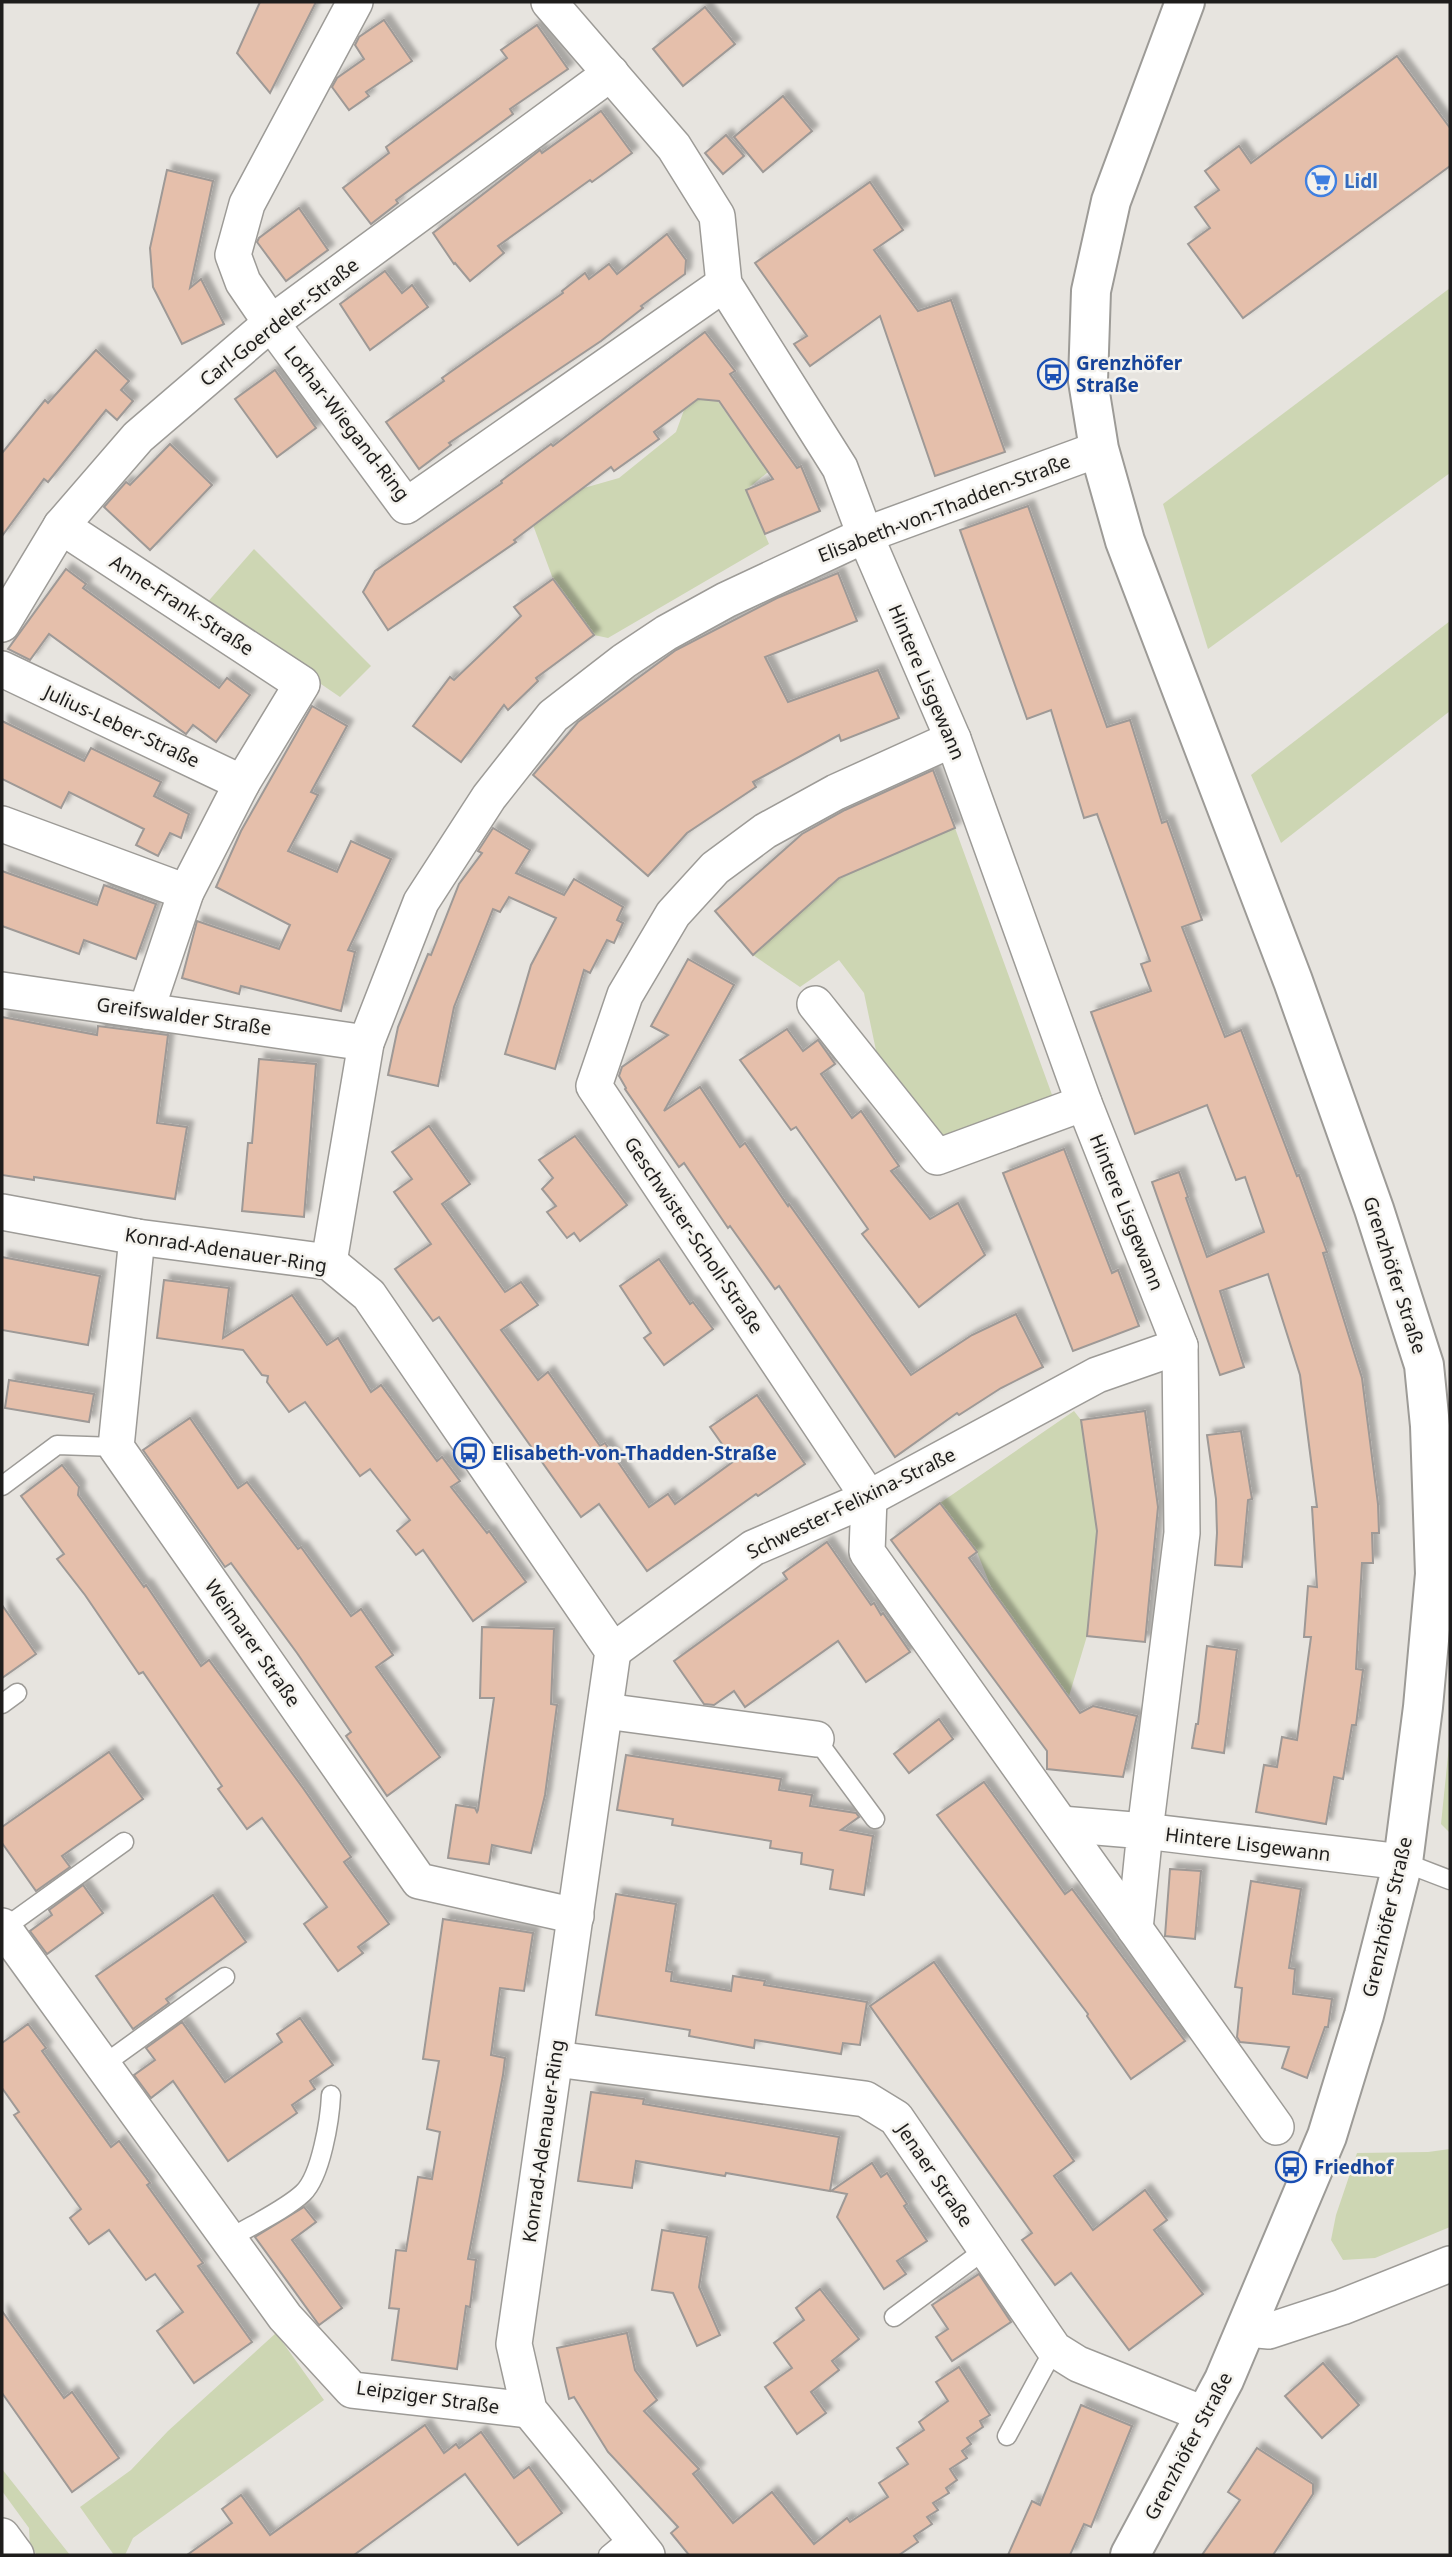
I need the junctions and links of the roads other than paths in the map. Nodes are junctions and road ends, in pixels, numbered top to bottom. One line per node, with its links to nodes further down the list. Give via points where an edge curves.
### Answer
1 (355, 2): 6 (street, Lothar-Wiegand-Ring, via 247,204 233,256 243,282)
2 (549, 2): 4 (street)
3 (1185, 2): 7 (street, Grenzhöfer Straße, via 1111,201 1091,291 1087,381)
4 (611, 73): 5 (street, via 674,147 717,216); 6 (street, Carl-Goerdeler-Straße)
5 (724, 284): 6 (street, Lothar-Wiegand-Ring, via 406,506); 9 (street, Hintere Lisgewann, via 840,468)
6 (271, 323): 8 (street, Carl-Goerdeler-Straße, via 138,437)
7 (1098, 449): 9 (street, Elisabeth-von-Thadden-Straße); 37 (street, Grenzhöfer Straße, via 1125,541 1293,981 1424,1365 1435,1574)
8 (61, 526): 10 (street, Carl-Goerdeler-Straße); 13 (street, Anne-Frank-Straße, via 302,684)
9 (865, 535): 12 (street, Hintere Lisgewann); 19 (street, Elisabeth-von-Thadden-Straße, via 666,633 553,716 489,797 421,902)
10 (2, 624)
11 (2, 670): 13 (street, Julius-Leber-Straße)
12 (953, 739): 20 (street, Hintere Lisgewann); 27 (street, Geschwister-Scholl-Straße, via 836,792 765,831 715,868 673,914 625,995 594,1086)
13 (242, 783): 15 (street)
14 (2, 824): 15 (street)
15 (186, 892): 18 (street)
16 (2, 990): 18 (street, Greifswalder Straße)
17 (815, 1004): 20 (street, via 937,1157)
18 (146, 1011): 19 (street, Greifswalder Straße)
19 (366, 1043): 23 (street, Elisabeth-von-Thadden-Straße)
20 (1084, 1103): 24 (street, Hintere Lisgewann)
21 (2, 1212): 22 (street, Konrad-Adenauer-Ring)
22 (137, 1237): 23 (street, Konrad-Adenauer-Ring); 25 (street)
23 (329, 1262): 28 (street, Konrad-Adenauer-Ring, via 369,1295)
24 (1180, 1346): 27 (street, Schwester-Felixina-Straße, via 1097,1374); 35 (street, Hintere Lisgewann, via 1182,1533)
25 (116, 1447): 26 (lane, via 57,1445); 39 (street, Weimarer Straße, via 419,1881)
26 (2, 1486)
27 (869, 1498): 28 (street, Schwester-Felixina-Straße, via 753,1548); 34 (street, via 867,1552)
28 (613, 1651): 31 (street, Konrad-Adenauer-Ring)
29 (17, 1693): 30 (lane)
30 (2, 1704)
31 (605, 1711): 32 (street); 39 (street, Konrad-Adenauer-Ring)
32 (816, 1739): 33 (lane)
33 (875, 1819)
34 (1061, 1824): 35 (street); 41 (street)
35 (1146, 1831): 37 (street, Hintere Lisgewann); 41 (street)
36 (124, 1842): 40 (lane, Leipziger Straße)
37 (1403, 1862): 38 (lane); 51 (street, Grenzhöfer Straße, via 1327,2136)
38 (1450, 1880)
39 (576, 1916): 43 (street, Konrad-Adenauer-Ring)
40 (3, 1928): 44 (street, Leipziger Straße)
41 (1135, 1929): 46 (street)
42 (225, 1977): 44 (lane)
43 (555, 2059): 48 (street, Jenaer Straße, via 865,2099 896,2118); 53 (street, Konrad-Adenauer-Ring, via 514,2344)
44 (103, 2065): 47 (street, Leipziger Straße)
45 (331, 2095): 47 (lane, via 323,2147 304,2192)
46 (1276, 2127)
47 (229, 2239): 53 (street, Leipziger Straße, via 285,2317 352,2390)
48 (986, 2249): 50 (lane); 52 (street, Jenaer Straße)
49 (1450, 2264): 51 (street, via 1269,2331)
50 (894, 2317)
51 (1247, 2329): 54 (street, Grenzhöfer Straße)
52 (1054, 2349): 54 (street, Jenaer Straße, via 1078,2364); 55 (lane)
53 (529, 2410): 57 (street, Konrad-Adenauer-Ring)
54 (1206, 2415): 59 (street, Grenzhöfer Straße)
55 (1007, 2436)
56 (2, 2536): 58 (street)
57 (629, 2549)
58 (16, 2555)
59 (1130, 2555)

